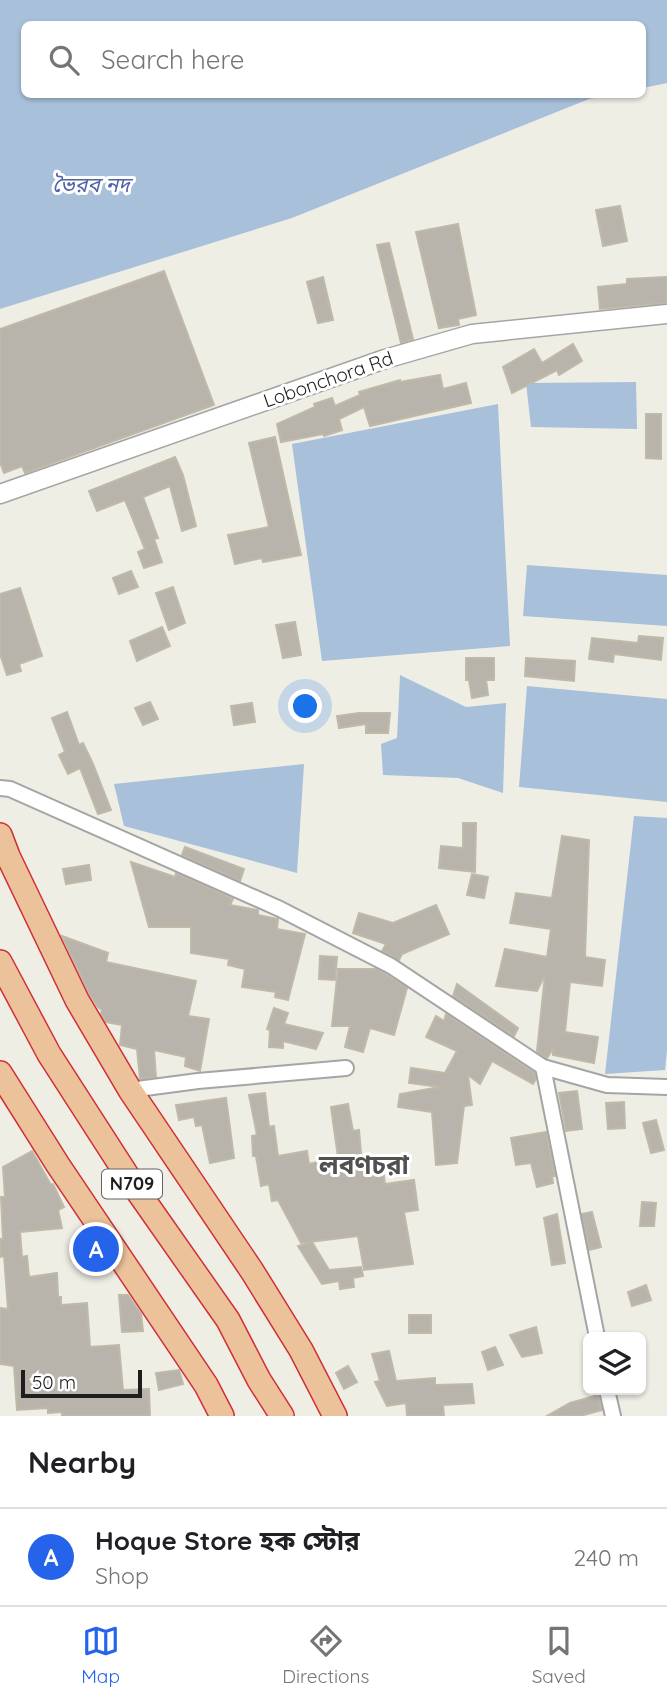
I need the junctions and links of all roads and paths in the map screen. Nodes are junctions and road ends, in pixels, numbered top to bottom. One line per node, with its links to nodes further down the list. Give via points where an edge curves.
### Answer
1 (667, 314): 2 (street, Lobonchora Rd, via 472,334 385,359)
2 (0, 494)
3 (0, 788): 6 (street, via 280,909 391,966)
4 (0, 835): 10 (highway, via 77,1000)
5 (0, 962): 13 (highway, N709, via 49,1054 228,1320)
6 (543, 1067): 9 (street, via 607,1085); 11 (street)
7 (346, 1068): 10 (street)
8 (0, 1073): 14 (highway)
9 (667, 1087)
10 (130, 1090): 15 (highway, via 252,1271)
11 (596, 1332)
12 (608, 1395): 16 (street)
13 (278, 1411)
14 (222, 1416)
15 (335, 1416)
16 (613, 1416)

